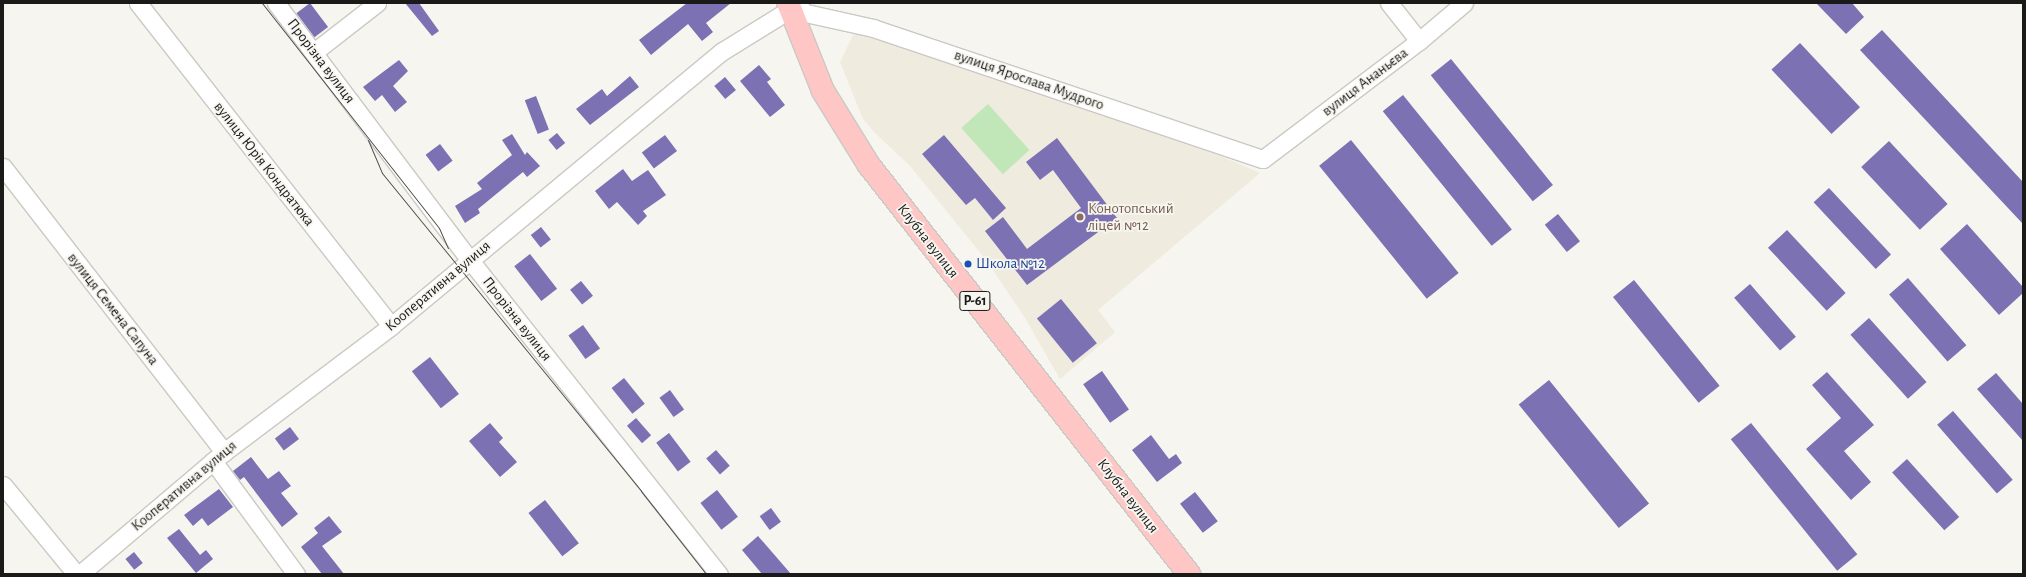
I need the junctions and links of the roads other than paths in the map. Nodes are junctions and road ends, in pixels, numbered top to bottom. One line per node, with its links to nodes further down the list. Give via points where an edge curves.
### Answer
1 (138, 3): 12 (street, вулиця Юрія Кондратюка)
2 (276, 3): 8 (street, Прорізна вулиця)
3 (377, 3): 8 (street)
4 (1389, 3): 7 (street)
5 (1464, 3): 7 (street, вулиця Ананьєва)
6 (793, 5): 9 (street, вулиця Ярослава Мудрого, via 873,28); 11 (street, Кооперативна вулиця, via 722,52); 19 (main road, Клубна вулиця / Р-61, via 823,91 868,164)
7 (1419, 41): 9 (street, вулиця Ананьєва)
8 (314, 52): 11 (street, Прорізна вулиця)
9 (1263, 159)
10 (3, 166): 13 (street, вулиця Семена Сапуна)
11 (469, 259): 12 (street, Кооперативна вулиця); 18 (street, Прорізна вулиця)
12 (391, 326): 13 (street, Кооперативна вулиця)
13 (218, 457): 16 (street, Кооперативна вулиця); 17 (street, вулиця Семена Сапуна)
14 (3, 485): 15 (street)
15 (76, 574)
16 (80, 574)
17 (296, 574)
18 (718, 574)
19 (1189, 574)

